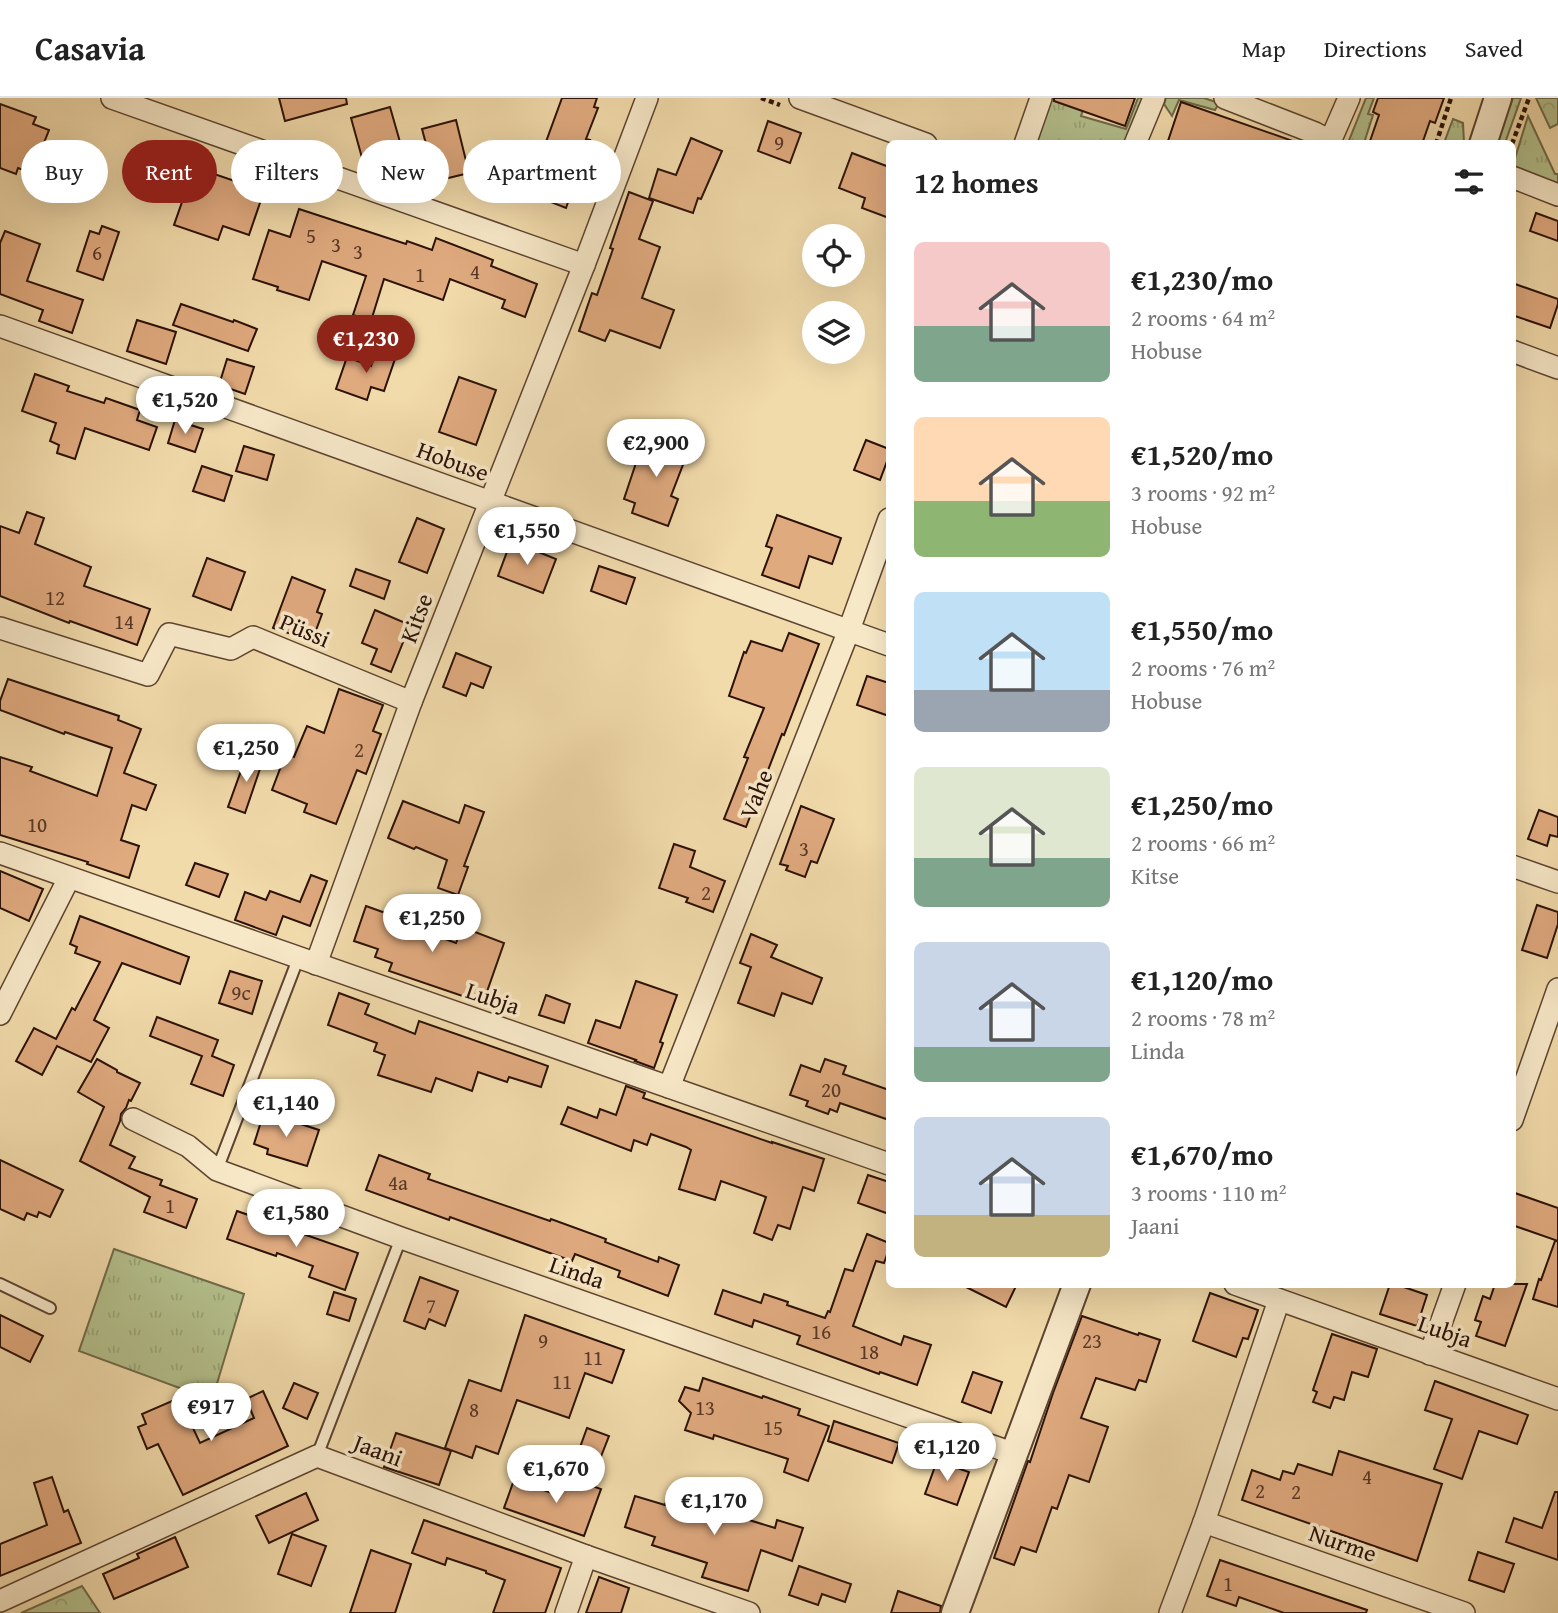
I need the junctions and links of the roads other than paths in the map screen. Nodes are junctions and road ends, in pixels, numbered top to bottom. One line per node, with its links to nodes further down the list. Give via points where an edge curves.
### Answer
1 (112, 98): 17 (street)
2 (647, 98): 17 (street, Kitse)
3 (800, 98): 9 (street)
4 (1041, 98): 10 (street)
5 (1154, 98): 11 (street)
6 (1225, 98): 12 (street)
7 (1349, 98): 13 (street)
8 (1498, 98): 14 (street)
9 (915, 140)
10 (1026, 140)
11 (1137, 140)
12 (1326, 140)
13 (1330, 140)
14 (1484, 140)
15 (1516, 179): 16 (street)
16 (1558, 195)
17 (584, 265): 21 (street, Kitse)
18 (0, 326): 21 (street, Hobuse)
19 (1516, 352): 20 (street)
20 (1558, 368)
21 (490, 502): 24 (street, Hobuse); 26 (street, Kitse)
22 (886, 527): 24 (street, Vahe)
23 (0, 628): 26 (street, Püssi, via 148,675 169,634 231,649 253,637)
24 (849, 630): 25 (street, Hobuse); 34 (street, Vahe)
25 (886, 644)
26 (411, 702): 31 (street, Kitse)
27 (0, 853): 29 (street, Lubja)
28 (1516, 867): 30 (street)
29 (69, 878): 31 (street, Lubja); 33 (street)
30 (1558, 882)
31 (307, 961): 34 (street, Lubja); 38 (lane)
32 (1558, 989): 35 (street)
33 (0, 1014)
34 (669, 1087): 37 (street, Lubja)
35 (1516, 1109)
36 (132, 1119): 38 (street, Linda, via 188,1146)
37 (886, 1163)
38 (217, 1170): 39 (street, Linda)
39 (401, 1238): 48 (street, Linda); 49 (lane)
40 (0, 1284): 45 (lane)
41 (1076, 1288): 48 (street)
42 (1246, 1288): 44 (street, Lubja)
43 (1454, 1288): 46 (street)
44 (1279, 1300): 46 (street, Lubja); 50 (street)
45 (50, 1308)
46 (1430, 1354): 47 (street, Lubja)
47 (1558, 1399)
48 (1015, 1454): 55 (street)
49 (317, 1455): 51 (street, Jaani); 52 (street, Jaani)
50 (1204, 1522): 56 (street); 57 (street, Nurme)
51 (586, 1556): 53 (street); 54 (street, Jaani)
52 (0, 1601)
53 (566, 1613)
54 (749, 1613)
55 (955, 1613)
56 (1170, 1613)
57 (1464, 1613)

